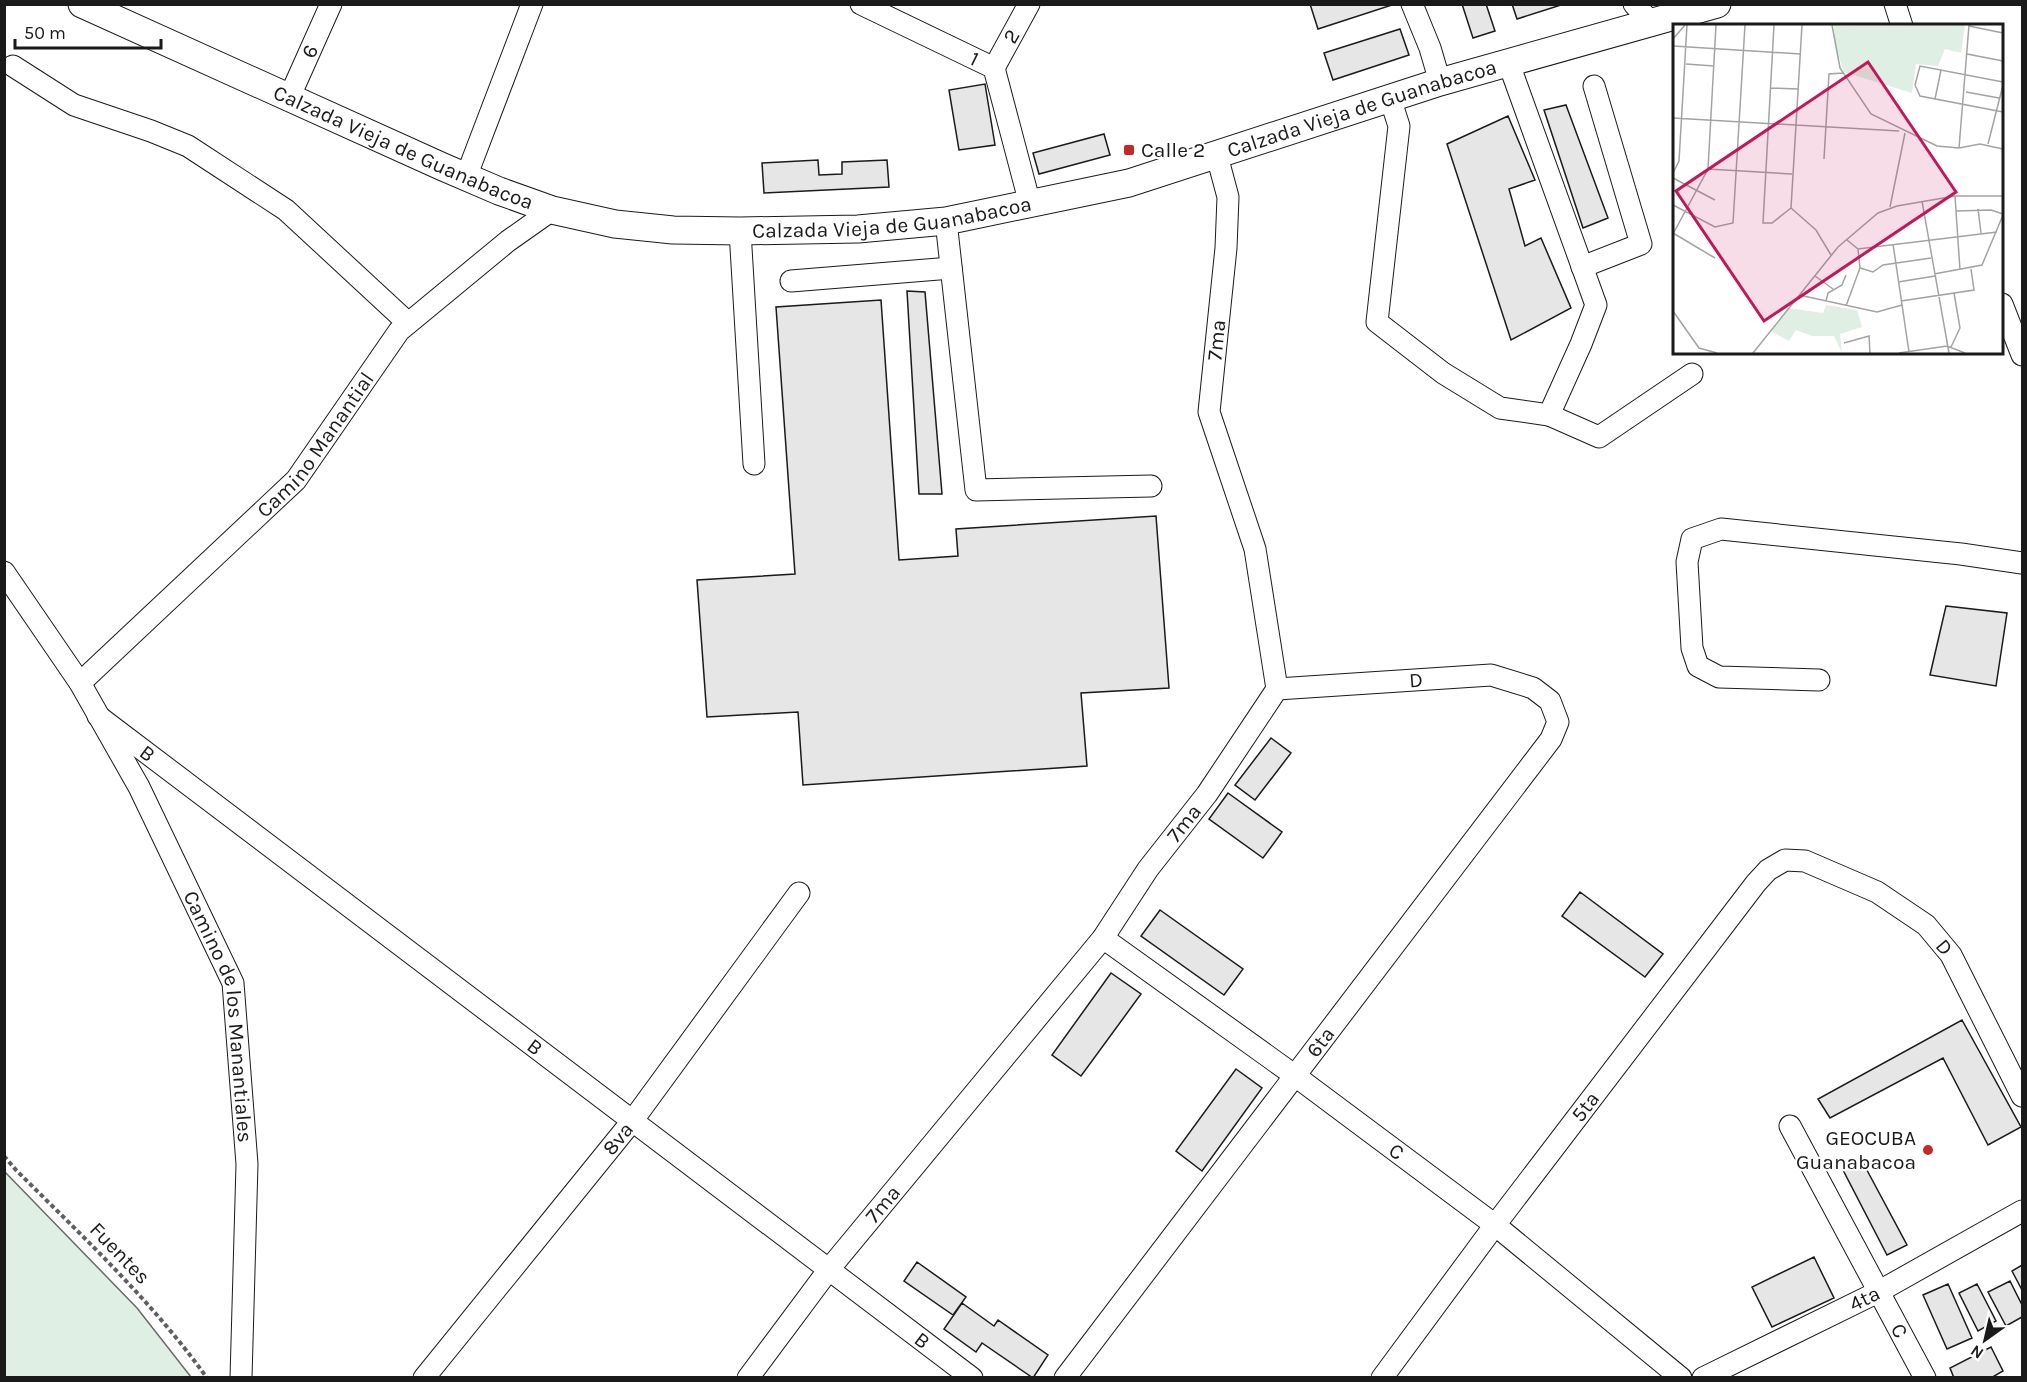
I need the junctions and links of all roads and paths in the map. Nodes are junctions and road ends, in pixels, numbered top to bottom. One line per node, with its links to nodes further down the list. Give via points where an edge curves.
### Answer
1 (82, 4): 16 (main road, Calzada Vieja de Guanabacoa)
2 (332, 4): 16 (street, 6)
3 (532, 4): 19 (street)
4 (861, 4): 13 (street, 1)
5 (1029, 4): 13 (street, 2)
6 (1412, 4): 14 (street)
7 (1895, 4): 10 (street)
8 (1642, 13): 9 (main road, Calzada Vieja de Guanabacoa); 11 (main road, Calzada Vieja de Guanabacoa)
9 (1703, 14)
10 (1901, 24)
11 (1509, 64): 14 (main road, Calzada Vieja de Guanabacoa); 24 (street)
12 (13, 66): 28 (street, via 74,105 188,146 286,210)
13 (993, 68): 20 (street, 1)
14 (1440, 82): 17 (main road, Calzada Vieja de Guanabacoa)
15 (1594, 86): 24 (street, via 1641,244)
16 (289, 98): 19 (main road, Calzada Vieja de Guanabacoa)
17 (1390, 98): 18 (main road, Calzada Vieja de Guanabacoa); 31 (street, via 1399,126 1377,322 1443,373 1500,408)
18 (1217, 156): 20 (main road, Calzada Vieja de Guanabacoa, via 1129,183); 38 (street, 7ma, via 1228,197 1209,412 1255,549)
19 (466, 177): 21 (main road, Calzada Vieja de Guanabacoa)
20 (1030, 204): 22 (main road, Calzada Vieja de Guanabacoa)
21 (552, 210): 23 (main road, Calzada Vieja de Guanabacoa, via 615,224); 28 (street, Camino Manantial)
22 (946, 221): 23 (main road, Calzada Vieja de Guanabacoa, via 858,229); 25 (street)
23 (740, 231): 32 (street)
24 (1582, 267): 31 (street, via 1596,305)
25 (951, 268): 26 (street); 33 (street, via 976,490)
26 (790, 281)
27 (2003, 309): 29 (street)
28 (408, 323): 37 (street, Camino Manantial, via 296,480)
29 (2022, 355)
30 (1692, 374): 31 (street, via 1599,437)
31 (1549, 415)
32 (754, 464)
33 (1151, 486)
34 (2022, 563): 36 (street, via 1721,529 1692,539 1687,562 1692,648 1698,666 1719,677)
35 (4, 572): 37 (street, Camino de los Manantiales)
36 (1819, 680)
37 (80, 683): 40 (street, Camino de los Manantiales)
38 (1277, 689): 39 (street, D, via 1491,675 1533,688); 43 (street, 7ma)
39 (1550, 700): 44 (street, 6ta, via 1557,722 1551,739)
40 (98, 716): 46 (street, B); 54 (street, Camino de los Manantiales, via 139,788 233,983 247,1164)
41 (1805, 861): 45 (street, D, via 1877,892 1926,925 1951,955); 50 (street, 5ta, via 1785,860 1756,883)
42 (799, 893): 46 (street, 8va)
43 (1103, 938): 44 (street, C); 51 (street, 7ma)
44 (1294, 1075): 50 (street, C); 58 (street, 6ta)
45 (2022, 1096)
46 (633, 1120): 51 (street, B); 55 (street, 8va)
47 (1790, 1126): 52 (street, C)
48 (4, 1156): 53 (path, Fuentes, via 127,1280)
49 (2022, 1211): 52 (street, 4ta)
50 (1496, 1225): 59 (street, 5ta); 60 (street, C)
51 (830, 1268): 56 (street, 7ma); 57 (street, B)
52 (1878, 1292): 61 (street, 4ta); 62 (street, C)
53 (207, 1377)
54 (241, 1377)
55 (424, 1377)
56 (748, 1377)
57 (972, 1377)
58 (1065, 1377)
59 (1382, 1377)
60 (1681, 1377)
61 (1703, 1377)
62 (1925, 1377)

